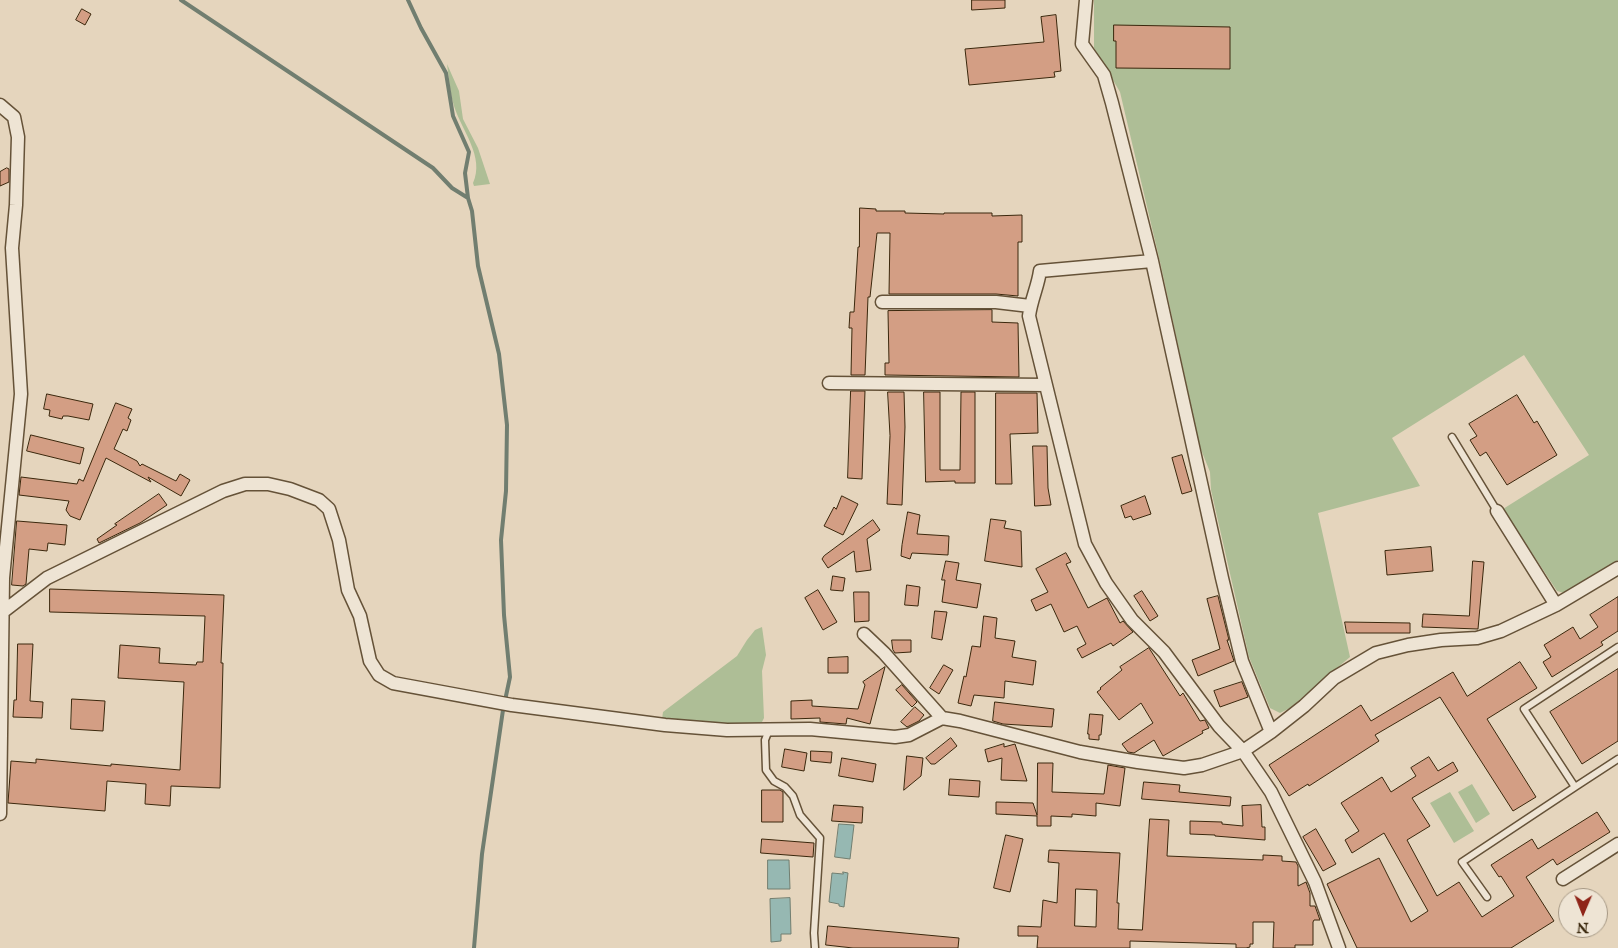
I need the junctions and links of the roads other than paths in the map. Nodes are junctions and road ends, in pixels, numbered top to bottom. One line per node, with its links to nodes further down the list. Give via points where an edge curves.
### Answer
1 (1086, 0): 3 (street, via 1082,44 1104,76)
2 (0, 105): 12 (street, via 14,117 18,137 12,248 20,394)
3 (1152, 261): 5 (street, via 1040,271); 17 (street, via 1240,652)
4 (882, 302): 5 (street, via 996,302)
5 (1030, 306): 7 (street, via 1029,316)
6 (829, 383): 7 (street)
7 (1046, 385): 18 (street, via 1085,544 1106,583 1132,620 1164,652 1219,726)
8 (1452, 437): 9 (lane)
9 (1497, 511): 11 (street)
10 (1618, 568): 11 (street)
11 (1556, 605): 17 (street, via 1501,631 1477,638 1408,644 1376,653 1334,678)
12 (2, 613): 16 (street, via 47,578 223,491 245,484 268,484 319,500 329,509 339,540 348,590 360,616 370,661 379,676 393,683 503,703 665,725 727,730); 21 (street)
13 (864, 634): 15 (street)
14 (1618, 647): 20 (lane, via 1524,709)
15 (942, 718): 16 (street, via 910,735 895,737); 18 (street, via 1080,752 1164,767 1202,765)
16 (770, 728): 25 (lane, via 765,740 766,770 793,796 800,814 820,838)
17 (1271, 732): 18 (street)
18 (1243, 751): 26 (street, via 1271,792 1314,882)
19 (1618, 758): 20 (lane)
20 (1575, 787): 24 (lane, via 1462,862)
21 (0, 814)
22 (1618, 844): 23 (street)
23 (1563, 879)
24 (1486, 897)
25 (815, 948)
26 (1339, 948)

